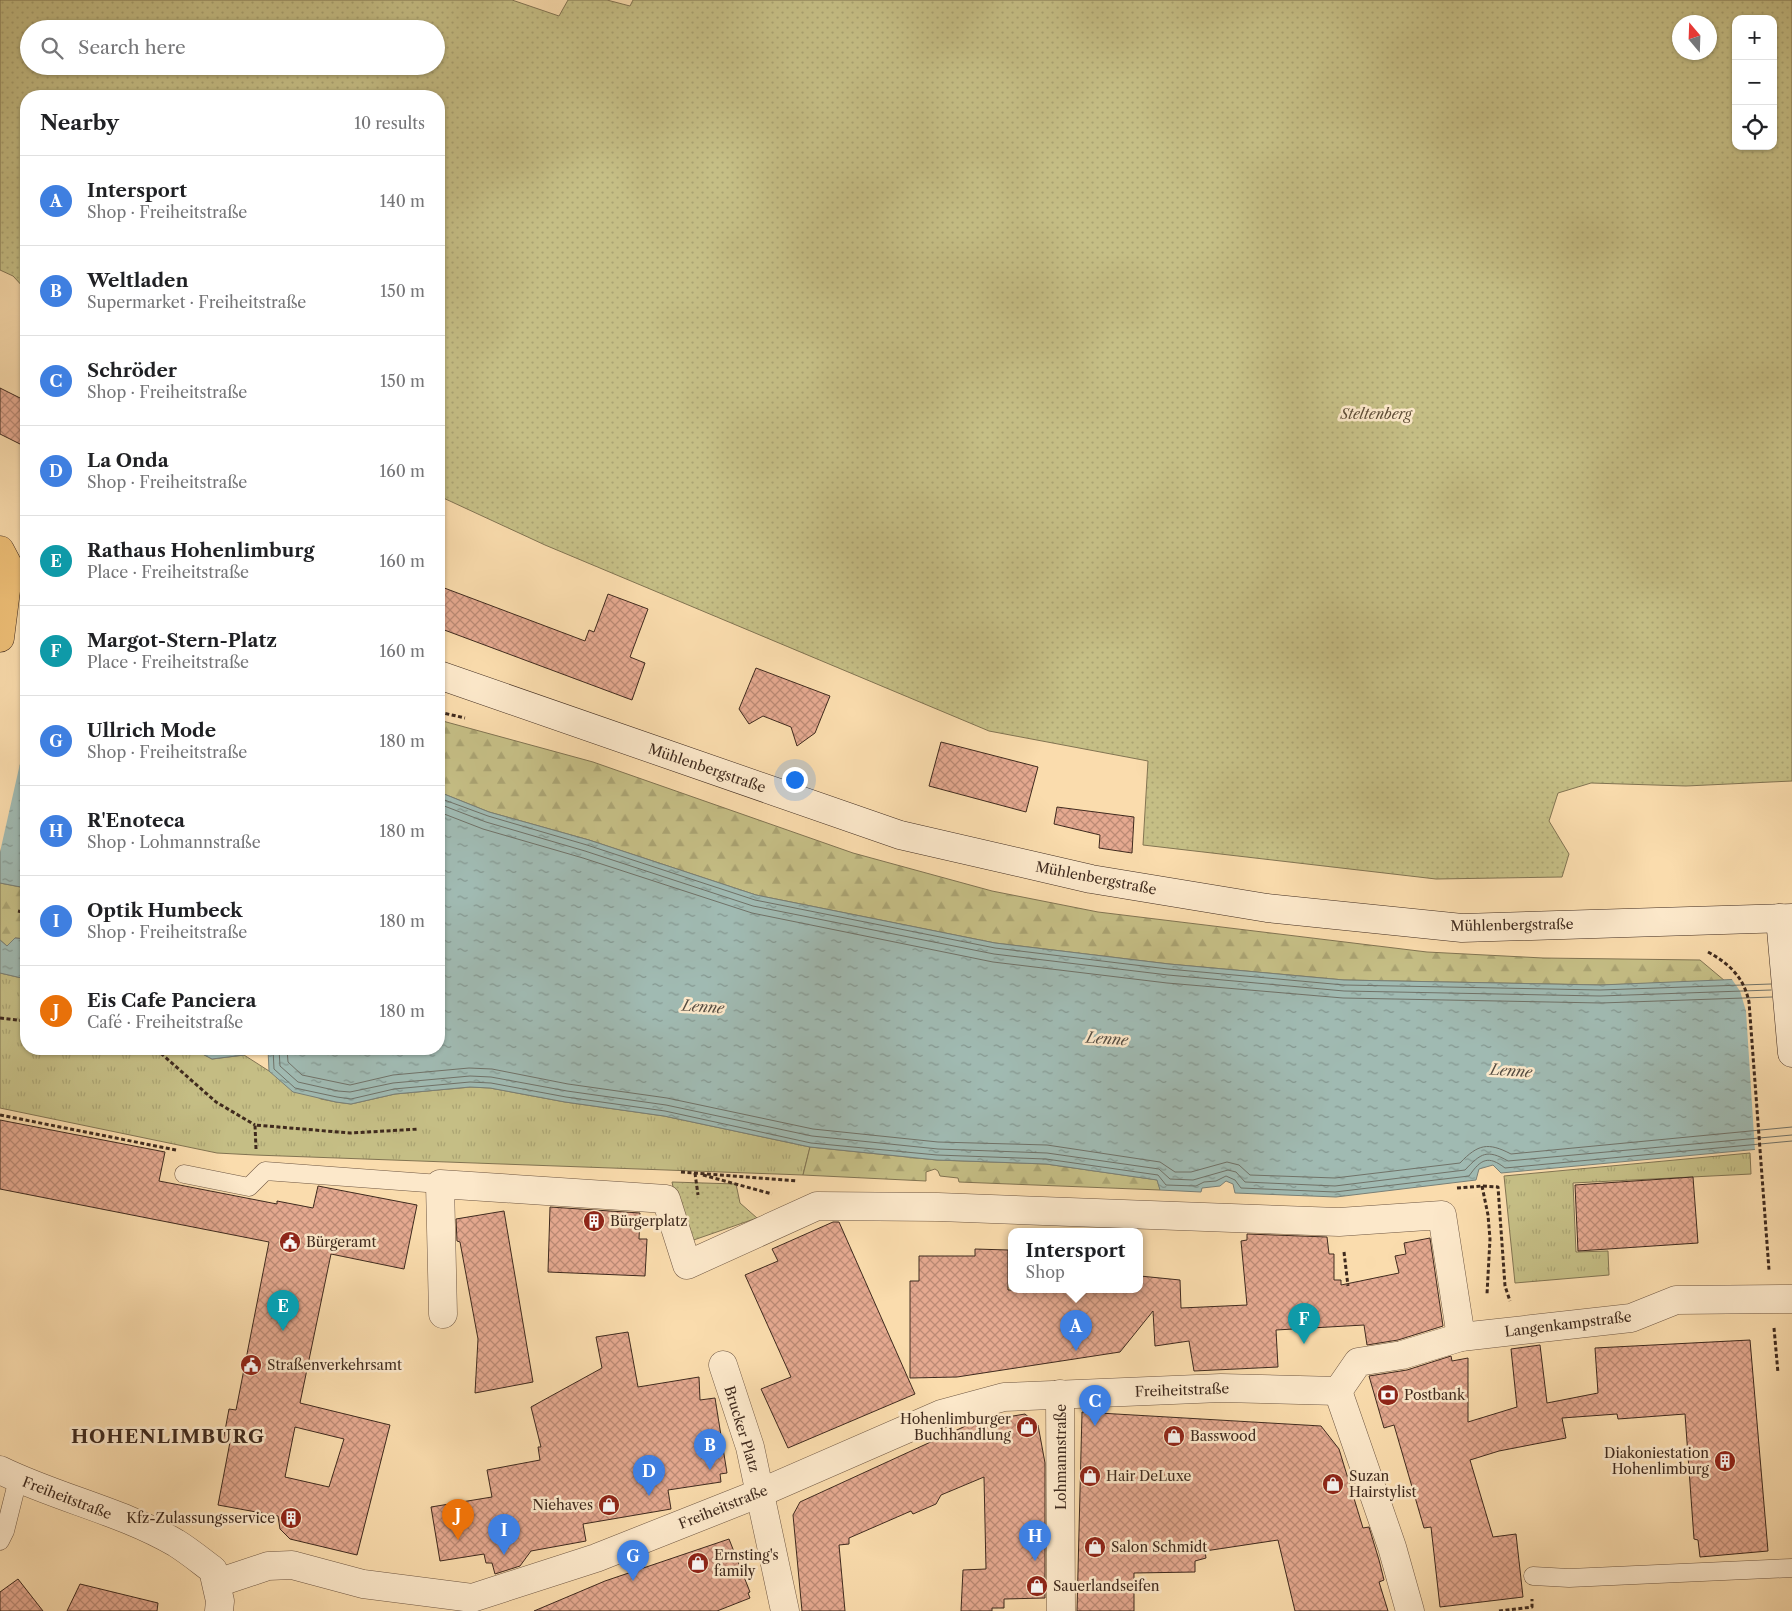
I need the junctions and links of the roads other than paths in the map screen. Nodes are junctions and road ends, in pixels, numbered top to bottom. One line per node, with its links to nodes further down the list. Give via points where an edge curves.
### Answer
1 (12, 561): 2 (main road)
2 (2, 628)
3 (445, 677): 4 (street, Mühlenbergstraße, via 900,835 1091,879 1267,908 1462,928)
4 (1786, 918): 5 (street, via 1782,949)
5 (1792, 1052)
6 (184, 1174): 7 (lane, via 249,1187 265,1171)
7 (440, 1184): 9 (street); 10 (street, via 666,1199 687,1265 816,1206 938,1207 1339,1222 1442,1215)
8 (1782, 1298): 10 (street, Langenkampstraße, via 1676,1300 1631,1318)
9 (443, 1314)
10 (1473, 1336): 12 (street, via 1358,1362)
11 (723, 1365): 15 (street, Brucker Platz, via 750,1447)
12 (1338, 1391): 13 (street, Freiheitstraße, via 1221,1388); 24 (street, via 1392,1547)
13 (1060, 1394): 15 (street, Freiheitstraße, via 1004,1397 940,1414); 23 (street, Lohmannstraße)
14 (9, 1474): 16 (lane, via 5,1531); 19 (street, Freiheitstraße, via 128,1521 176,1544 213,1570)
15 (760, 1493): 20 (street, Freiheitstraße); 22 (street, Brucker Platz)
16 (0, 1541)
17 (1792, 1568): 18 (lane, via 1569,1578)
18 (1532, 1576)
19 (217, 1583): 20 (street, Freiheitstraße, via 268,1566 292,1565 363,1584); 21 (street)
20 (474, 1604)
21 (219, 1611)
22 (785, 1611)
23 (1061, 1611)
24 (1410, 1611)

